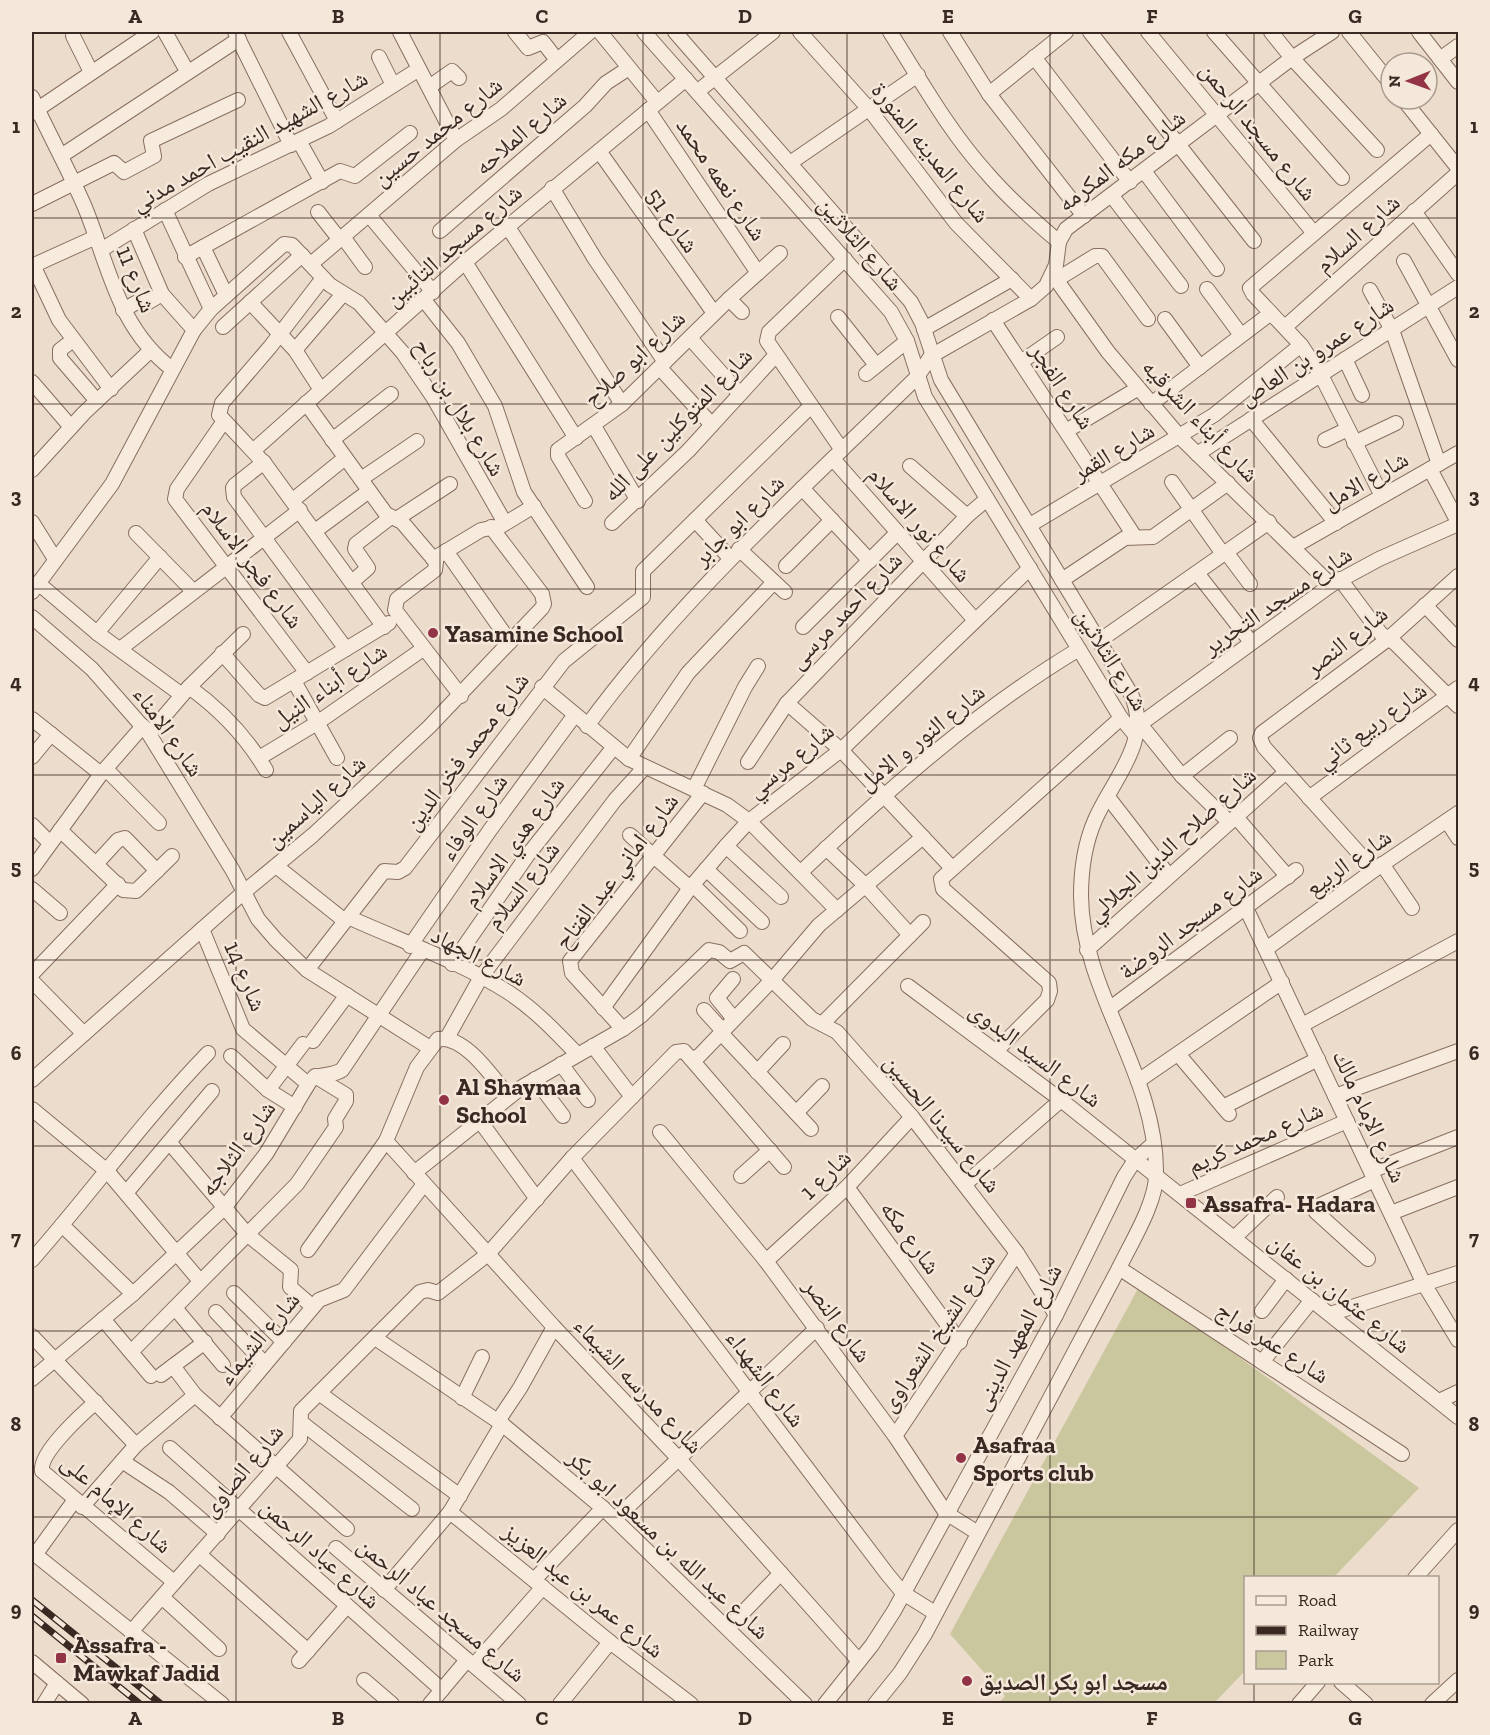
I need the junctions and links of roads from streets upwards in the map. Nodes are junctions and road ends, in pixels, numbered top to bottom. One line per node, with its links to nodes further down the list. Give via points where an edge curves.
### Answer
1 (152, 32): 34 (street)
2 (165, 32): 33 (street)
3 (401, 32): 31 (street)
4 (515, 32): 29 (street, via 528,48 543,42)
5 (590, 32): 29 (street, شارع محمد حسين)
6 (600, 32): 30 (street, شارع نعمه محمد)
7 (644, 32): 38 (street, شارع الثلاثين)
8 (675, 32): 36 (street, شارع الثلاثين)
9 (773, 32): 36 (street)
10 (800, 32): 48 (street, شارع المدينه المنورة)
11 (890, 32): 35 (street)
12 (950, 32): 44 (street)
13 (1066, 32): 26 (street)
14 (1090, 32): 56 (street)
15 (1148, 32): 50 (street, شارع مسجد الرحمن)
16 (1214, 32): 40 (street)
17 (1271, 32): 27 (street)
18 (1332, 32): 27 (street, شارع مكه المكرمه)
19 (1349, 32): 32 (street)
20 (1419, 32): 28 (street)
21 (294, 33): 51 (street)
22 (237, 35): 33 (street); 55 (street)
23 (73, 36): 34 (street)
24 (1458, 46): 28 (street)
25 (379, 57): 41 (street)
26 (1034, 57): 44 (street); 66 (street)
27 (1292, 58): 40 (street, شارع مكه المكرمه); 57 (street)
28 (1440, 59): 39 (street)
29 (557, 60): 54 (street, شارع محمد حسين, via 501,109)
30 (629, 68): 47 (street, شارع نعمه محمد); 78 (street, شارع الملاحه, via 606,83 585,106)
31 (419, 69): 41 (street, شارع الشهيد النقيب احمد مدني); 42 (street)
32 (1379, 69)
33 (187, 71): 59 (street)
34 (91, 72): 46 (street)
35 (918, 75): 48 (street); 82 (street, via 951,128 985,171)
36 (715, 77): 43 (street); 60 (street, شارع الثلاثين)
37 (459, 78): 42 (street, via 451,71)
38 (686, 79): 43 (street, شارع الثلاثين); 47 (street, شارع مسجد التائبين)
39 (1458, 82)
40 (1260, 83): 50 (street, شارع مكه المكرمه); 64 (street)
41 (393, 85): 51 (street, شارع الشهيد النقيب احمد مدني)
42 (429, 87): 54 (street)
43 (698, 92): 88 (street, شارع الثلاثين)
44 (989, 94): 75 (street)
45 (238, 100): 67 (street, via 151,141 154,156 124,172 114,163)
46 (33, 106): 59 (street, شارع 11)
47 (653, 106): 58 (street, شارع مسجد التائبين); 94 (street, شارع نعمه محمد)
48 (869, 109): 60 (street); 98 (street, شارع المدينه المنورة, via 957,223)
49 (1413, 111): 53 (street)
50 (1218, 114): 56 (street, شارع مكه المكرمه); 79 (street, شارع مسجد الرحمن)
51 (338, 121): 55 (street, شارع الشهيد النقيب احمد مدني)
52 (410, 133): 65 (street, via 354,177 340,171)
53 (1431, 134): 61 (street); 79 (street)
54 (456, 140): 74 (street, شارع محمد حسين)
55 (295, 143): 65 (street); 71 (street, شارع الشهيد النقيب احمد مدني, via 214,181)
56 (1178, 144): 62 (street, شارع مكه المكرمه); 81 (street)
57 (1377, 150)
58 (599, 151): 68 (street, شارع مسجد التائبين); 114 (street, شارع 51)
59 (61, 156): 67 (street, شارع 11)
60 (790, 163): 122 (street, شارع الثلاثين, via 904,292)
61 (1458, 168)
62 (1144, 171): 66 (street, شارع مكه المكرمه); 93 (street)
63 (1458, 173): 72 (street, شارع السلام)
64 (1342, 178)
65 (322, 182): 84 (street)
66 (1130, 182): 69 (street, شارع مكه المكرمه)
67 (74, 184): 70 (street); 83 (street, شارع 11)
68 (552, 188): 76 (street, شارع مسجد التائبين); 140 (street)
69 (1112, 196): 75 (street, شارع مكه المكرمه); 99 (street)
70 (32, 204)
71 (165, 210): 77 (street, شارع الشهيد النقيب احمد مدني); 87 (street)
72 (1414, 211): 95 (street); 121 (street, شارع السلام)
73 (318, 212): 80 (street)
74 (369, 215): 80 (street, شارع محمد حسين); 106 (street)
75 (1084, 216): 82 (street, شارع مكه المكرمه, via 1066,229)
76 (508, 227): 90 (street, شارع مسجد التائبين); 154 (street)
77 (134, 230): 83 (street, شارع الشهيد النقيب احمد مدني); 103 (street)
78 (440, 231)
79 (1313, 232): 115 (street, via 1251,284 1252,294)
80 (341, 238): 86 (street, شارع محمد حسين); 92 (street)
81 (1254, 241)
82 (1059, 242): 97 (street, شارع مكه المكرمه)
83 (98, 244): 91 (street, شارع الشهيد النقيب احمد مدني); 112 (street, شارع 11)
84 (203, 247): 87 (street); 104 (street)
85 (780, 253): 94 (street, شارع ابو صلاح)
86 (302, 255): 96 (street, شارع بلال بن رباح); 104 (street, via 280,245); 109 (street)
87 (185, 256): 111 (street)
88 (846, 259): 131 (street, شارع الثلاثين, via 891,312); 135 (street, via 769,332 767,341)
89 (1404, 261): 110 (street)
90 (465, 262): 106 (street, شارع مسجد التائبين); 166 (street)
91 (32, 266): 130 (street)
92 (365, 267)
93 (1217, 269)
94 (758, 273): 107 (street, شارع ابو صلاح)
95 (1458, 274)
96 (323, 278): 105 (street, شارع بلال بن رباح); 126 (street)
97 (1054, 278): 108 (street); 117 (street, via 1102,256); 146 (street, شارع أبناء الشرقيه)
98 (1012, 279): 108 (street, شارع المدينه المنورة); 122 (street)
99 (1181, 286)
100 (1458, 287): 110 (street, شارع عمرو بن العاص)
101 (1207, 289): 127 (street)
102 (1370, 290): 124 (street)
103 (162, 294): 112 (street); 123 (street)
104 (226, 294): 111 (street)
105 (343, 294): 125 (street, شارع بلال بن رباح, via 359,303); 133 (street)
106 (428, 296): 125 (street, شارع مسجد التائبين); 192 (street, via 495,406 509,440 517,475)
107 (729, 298): 113 (street); 114 (street, شارع ابو صلاح)
108 (1030, 299): 119 (street)
109 (250, 302): 120 (street); 126 (street)
110 (1430, 305): 124 (street, شارع عمرو بن العاص); 138 (street)
111 (211, 309): 123 (street)
112 (123, 310): 134 (street, شارع 11)
113 (742, 312)
114 (714, 313): 129 (street, شارع ابو صلاح)
115 (1271, 313): 121 (street); 127 (street)
116 (838, 317): 131 (street, via 871,370)
117 (1148, 319)
118 (1165, 319): 141 (street)
119 (993, 320): 136 (street); 139 (street, شارع الفجر)
120 (223, 327)
121 (1286, 327): 132 (street)
122 (924, 329): 136 (street, شارع الثلاثين)
123 (194, 330): 142 (street)
124 (1392, 330): 137 (street, شارع عمرو بن العاص); 178 (street)
125 (387, 332): 148 (street, شارع مسجد التائبين); 200 (street, شارع بلال بن رباح, via 433,397)
126 (281, 333): 133 (street); 158 (street, via 222,403 219,416)
127 (1241, 335): 141 (street)
128 (1057, 337): 139 (street)
129 (690, 338): 140 (street, شارع ابو صلاح); 150 (street)
130 (73, 340): 147 (street); 152 (street, via 60,350 60,358)
131 (907, 341): 144 (street, شارع الثلاثين)
132 (1301, 345): 143 (street); 165 (street, شارع القمر, via 1236,398)
133 (295, 350): 148 (street)
134 (150, 351): 142 (street, شارع 11); 147 (street)
135 (775, 356): 150 (street, شارع المتوكلين على الله); 156 (street, شارع نور الاسلام)
136 (931, 356): 144 (street, شارع ابو جابر); 204 (street, شارع الثلاثين, via 941,380)
137 (1345, 359): 143 (street, شارع عمرو بن العاص); 151 (street)
138 (1458, 360)
139 (1021, 362): 164 (street, شارع الفجر)
140 (662, 365): 154 (street, شارع ابو صلاح); 160 (street)
141 (1200, 366): 155 (street)
142 (172, 369): 216 (street, via 112,484)
143 (1321, 375): 157 (street, شارع عمرو بن العاص); 163 (street)
144 (917, 377): 174 (street, شارع ابو جابر); 188 (street, شارع الثلاثين, via 925,397)
145 (32, 382): 162 (street)
146 (1137, 388): 155 (street, شارع أبناء الشرقيه); 164 (street)
147 (111, 389): 152 (street)
148 (321, 390): 153 (street, شارع مسجد التائبين)
149 (391, 394): 167 (street)
150 (740, 394): 160 (street, شارع المتوكلين على الله)
151 (1362, 395)
152 (97, 401): 162 (street)
153 (306, 403): 167 (street); 171 (street, شارع مسجد التائبين)
154 (622, 404): 161 (street, شارع ابو صلاح)
155 (1151, 405): 165 (street, شارع أبناء الشرقيه)
156 (810, 406): 174 (street, شارع نور الاسلام); 196 (street, شارع محمد فخر الدين)
157 (1251, 419): 173 (street, شارع عمرو بن العاص); 202 (street)
158 (224, 421): 171 (street); 220 (street, شارع فجر الاسلام, via 175,493 178,504)
159 (1396, 423): 170 (street)
160 (712, 425): 190 (street, شارع المتوكلين على الله)
161 (594, 426): 166 (street, شارع ابو صلاح); 190 (street)
162 (71, 427): 179 (street)
163 (1348, 429): 168 (street); 170 (street)
164 (1066, 431): 184 (street, شارع الفجر)
165 (1179, 437): 173 (street, شارع أبناء الشرقيه); 184 (street, شارع القمر)
166 (576, 438): 189 (street, شارع ابو صلاح, via 560,448 558,456)
167 (332, 440): 175 (street)
168 (1325, 440)
169 (417, 441): 180 (street)
170 (1354, 443): 187 (street)
171 (254, 450): 176 (street)
172 (1458, 453): 178 (street, شارع الامل)
173 (1197, 454): 182 (street, شارع أبناء الشرقيه)
174 (838, 455): 185 (street, شارع ابو جابر); 208 (street, شارع نور الاسلام)
175 (345, 458): 180 (street); 191 (street)
176 (264, 462): 191 (street); 210 (street, via 232,493)
177 (910, 466): 194 (street)
178 (1435, 466): 187 (street, شارع الامل); 203 (street)
179 (32, 470)
180 (361, 479): 186 (street)
181 (1172, 482): 193 (street)
182 (1228, 483): 193 (street); 199 (street, شارع أبناء الشرقيه)
183 (450, 484): 195 (street)
184 (1101, 484): 204 (street, شارع القمر); 209 (street, شارع الفجر)
185 (802, 488): 197 (street); 213 (street, شارع ابو جابر, via 760,538)
186 (369, 491): 195 (street); 206 (street)
187 (1382, 496): 202 (street, شارع الامل)
188 (987, 499): 194 (street, شارع احمد مرسى); 222 (street, شارع الثلاثين)
189 (585, 501)
190 (638, 501): 201 (street, شارع المتوكلين على الله)
191 (297, 505): 206 (street); 210 (street)
192 (534, 507): 200 (street); 230 (street)
193 (1192, 510): 209 (street, via 1153,537); 214 (street)
194 (967, 516): 219 (street, شارع احمد مرسى)
195 (394, 518): 217 (street); 226 (street, via 356,544 355,549 368,568)
196 (695, 520): 213 (street); 253 (street, شارع محمد فخر الدين, via 644,571 644,597 569,655)
197 (832, 520): 218 (street); 221 (street)
198 (32, 522): 216 (street)
199 (1269, 522): 211 (street, شارع أبناء الشرقيه); 214 (street)
200 (505, 523): 205 (street)
201 (612, 523)
202 (1336, 523): 211 (street, شارع الامل)
203 (1458, 523): 227 (street, شارع مسجد التحرير)
204 (1030, 525): 225 (street, شارع الثلاثين)
205 (491, 527): 212 (street); 243 (street, شارع الياسمين, via 544,598 542,608)
206 (315, 531): 226 (street)
207 (136, 533): 215 (street)
208 (897, 533): 218 (street); 219 (street, شارع نور الاسلام)
209 (1135, 537): 225 (street, via 1120,541)
210 (264, 538): 220 (street); 247 (street)
211 (1293, 547): 227 (street, شارع أبناء الشرقيه)
212 (447, 551): 217 (street); 243 (street)
213 (734, 553): 263 (street, شارع ابو جابر, via 628,670); 272 (street, via 780,587 688,673)
214 (1225, 553): 223 (street); 228 (street)
215 (160, 557): 231 (street); 238 (street)
216 (55, 559): 229 (street)
217 (433, 559): 234 (street, via 435,570 397,599 395,610)
218 (870, 561): 237 (street)
219 (922, 562): 235 (street, شارع نور الاسلام); 257 (street, شارع احمد مرسى)
220 (228, 566): 231 (street); 251 (street, شارع فجر الاسلام)
221 (786, 566)
222 (1030, 568): 235 (street, شارع مرسي); 248 (street, شارع الثلاثين)
223 (1197, 573): 242 (street); 244 (street)
224 (1458, 576): 232 (street, شارع النصر)
225 (1062, 580): 242 (street, شارع الثلاثين)
226 (352, 582): 236 (street)
227 (1335, 582): 240 (street, شارع أبناء الشرقيه); 244 (street, شارع مسجد التحرير)
228 (1250, 584)
229 (35, 587): 238 (street)
230 (587, 587)
231 (193, 591): 246 (street)
232 (1425, 605): 240 (street, شارع النصر); 241 (street)
233 (32, 617): 265 (street, شارع الامناء, via 92,669)
234 (399, 617): 236 (street); 245 (street)
235 (974, 620): 269 (street, شارع مرسي)
236 (384, 627): 247 (street)
237 (803, 627)
238 (97, 633): 246 (street)
239 (243, 634): 249 (street)
240 (1388, 639): 255 (street, شارع أبناء الشرقيه); 276 (street, شارع النصر, via 1265,729 1260,738 1264,747)
241 (1458, 640)
242 (1099, 641): 264 (street, شارع الثلاثين, via 1134,700)
243 (510, 642): 256 (street, شارع الياسمين)
244 (1251, 642): 264 (street, شارع مسجد التحرير)
245 (423, 648): 256 (street); 262 (street, شارع أبناء النيل)
246 (120, 649): 254 (street)
247 (346, 649): 251 (street)
248 (1079, 649): 260 (street, شارع الثلاثين); 279 (street, شارع النور و الامل, via 1006,697)
249 (222, 653): 252 (street, via 261,698); 254 (street)
250 (758, 666): 278 (street, شارع اماني عبد الفتاح)
251 (307, 673): 252 (street)
252 (294, 681): 262 (street)
253 (542, 687): 259 (street); 315 (street, شارع محمد فخر الدين, via 405,868 399,872 384,871)
254 (186, 691): 262 (street, شارع أبناء النيل, via 227,718 263,764); 265 (street)
255 (1453, 692): 258 (street, شارع أبناء الشرقيه); 281 (street, شارع ربيع ثاني)
256 (461, 696): 297 (street, شارع الياسمين)
257 (787, 703): 269 (street); 273 (street, شارع احمد مرسى)
258 (1458, 706)
259 (574, 716): 263 (street); 322 (street, شارع الوفاء, via 490,830)
260 (1121, 718): 264 (street, شارع الثلاثين); 299 (street)
261 (32, 719): 266 (street)
262 (317, 723): 271 (street)
263 (587, 726): 268 (street)
264 (1136, 729): 277 (street); 280 (street, via 1131,754)
265 (146, 730): 275 (street); 309 (street, شارع الامناء)
266 (51, 734): 270 (street); 275 (street)
267 (1230, 738): 277 (street)
268 (613, 748): 272 (street); 325 (street, شارع هدي الاسلام, via 527,856)
269 (841, 750): 279 (street); 284 (street, شارع مرسي)
270 (32, 757)
271 (337, 758)
272 (629, 759): 274 (street)
273 (748, 762)
274 (645, 767): 278 (street); 328 (street, شارع السلام, via 615,800)
275 (104, 771): 285 (street); 287 (street)
276 (1286, 772): 281 (street); 283 (street, شارع صلاح الدين الجلالي)
277 (1182, 776): 283 (street)
278 (698, 791): 284 (street); 294 (street, شارع اماني عبد الفتاح)
279 (883, 794): 289 (street); 293 (street, شارع النور و الامل)
280 (1108, 797): 304 (street); 324 (street, via 1095,820 1084,862 1081,917)
281 (1309, 798): 298 (street)
282 (1453, 817): 290 (street); 298 (street, شارع الربيع)
283 (1232, 820): 304 (street, شارع صلاح الدين الجلالي); 311 (street, شارع مسجد الروضة, via 1292,874)
284 (749, 821): 292 (street, شارع مرسي); 303 (street)
285 (159, 823)
286 (32, 825): 291 (street)
287 (60, 830): 291 (street); 296 (street)
288 (630, 835): 294 (street)
289 (923, 837): 299 (street); 306 (street)
290 (1458, 838)
291 (50, 843): 300 (street)
292 (726, 846): 301 (street, شارع مرسي); 310 (street)
293 (826, 848): 303 (street, شارع النور و الامل); 306 (street)
294 (652, 855): 307 (street); 335 (street, شارع اماني عبد الفتاح, via 570,961 572,973)
295 (172, 856): 302 (street)
296 (96, 864): 302 (street, via 118,840 125,838); 305 (street)
297 (276, 866): 309 (street, شارع الياسمين); 315 (street, شارع الجهاد)
298 (1378, 867): 312 (street); 323 (street, شارع الربيع)
299 (952, 868): 349 (street, via 941,879 943,889 1049,983 1047,1000)
300 (32, 869)
301 (706, 869): 307 (street, شارع مرسي); 316 (street)
302 (157, 870): 305 (street, via 136,891 130,892)
303 (801, 872): 313 (street)
304 (1169, 876): 324 (street, شارع صلاح الدين الجلالي)
305 (118, 884): 327 (street)
306 (865, 885): 313 (street); 320 (street)
307 (691, 886): 319 (street); 335 (street, شارع مرسي)
308 (32, 889): 314 (street)
309 (244, 892): 318 (street, شارع الياسمين); 326 (street, شارع الامناء, via 270,933)
310 (781, 897)
311 (1246, 908): 323 (street, شارع الإمام مالك); 336 (street, شارع مسجد الروضة)
312 (1412, 908)
313 (837, 910): 329 (street, via 803,942)
314 (60, 913)
315 (346, 919): 322 (street, شارع الجهاد); 326 (street, شارع محمد فخر الدين)
316 (762, 922)
317 (923, 922): 320 (street)
318 (202, 929): 344 (street, شارع الياسمين); 358 (street, شارع 14, via 239,1023)
319 (740, 931)
320 (910, 935): 340 (street)
321 (1458, 942): 341 (street)
322 (416, 948): 325 (street, شارع الجهاد); 338 (street)
323 (1266, 949): 332 (street, شارع الإمام مالك)
324 (1086, 950): 336 (street)
325 (452, 964): 328 (street, شارع الجهاد)
326 (307, 970): 334 (street, شارع الامناء)
327 (32, 974)
328 (481, 977): 345 (street, شارع السلام); 352 (street, شارع الجهاد, via 533,1010)
329 (773, 979): 339 (street); 340 (street, شارع سيدنا الحسين); 342 (street, شارع سيدنا الحسين, via 744,953 730,961 720,951 709,950 661,1000)
330 (733, 980): 339 (street, via 717,998)
331 (32, 981): 344 (street)
332 (1282, 982): 341 (street, شارع الإمام مالك); 353 (street)
333 (908, 986): 349 (street, شارع السيد البدوى)
334 (347, 995): 338 (street, شارع الامناء); 358 (street)
335 (603, 1008): 342 (street, شارع اماني عبد الفتاح)
336 (1110, 1009): 363 (street)
337 (704, 1010): 343 (street)
338 (380, 1016): 348 (street, شارع الامناء); 362 (street, via 342,1070)
339 (734, 1019): 343 (street)
340 (822, 1024): 376 (street, شارع سيدنا الحسين, via 837,1032)
341 (1302, 1025): 356 (street, شارع الإمام مالك)
342 (623, 1029): 347 (street)
343 (722, 1032): 355 (street); 359 (street)
344 (84, 1034): 361 (street, شارع الياسمين)
345 (447, 1038): 348 (street, via 438,1039); 367 (street, via 462,1044)
346 (783, 1044): 359 (street)
347 (593, 1046): 352 (street); 369 (street)
348 (430, 1048): 382 (street, via 417,1068)
349 (996, 1051): 371 (street, شارع السيد البدوى)
350 (1458, 1051): 368 (street, شارع محمد كريم)
351 (208, 1053): 389 (street)
352 (577, 1054): 357 (street)
353 (1178, 1054): 356 (street, via 1226,1110); 363 (street)
354 (231, 1056): 365 (street)
355 (691, 1059): 369 (street, شارع الصاوى, via 684,1051 676,1052); 385 (street)
356 (1318, 1059): 368 (street, شارع الإمام مالك)
357 (561, 1064): 360 (street); 370 (street)
358 (286, 1065): 362 (street, شارع 14); 365 (street)
359 (757, 1072): 374 (street)
360 (536, 1079): 367 (street); 375 (street)
361 (32, 1080)
362 (311, 1080): 372 (street, شارع الثلاجه); 405 (street, شارع 14, via 346,1095 335,1119 337,1126 297,1184)
363 (1138, 1081): 384 (street)
364 (822, 1086): 374 (street)
365 (268, 1090): 372 (street)
366 (212, 1091): 383 (street)
367 (509, 1096): 377 (street)
368 (1335, 1096): 378 (street, شارع الإمام مالك)
369 (632, 1097): 386 (street, شارع الصاوى)
370 (588, 1100)
371 (1061, 1100): 387 (street, شارع السيد البدوى); 395 (street)
372 (295, 1107): 402 (street, شارع الثلاجه, via 260,1163)
373 (32, 1109): 389 (street)
374 (796, 1113): 379 (street)
375 (563, 1116)
376 (912, 1117): 395 (street, شارع سيدنا الحسين); 396 (street, شارع 1)
377 (480, 1120): 390 (street); 401 (street)
378 (1347, 1121): 393 (street, شارع الإمام مالك); 399 (street, شارع محمد كريم)
379 (811, 1129)
380 (660, 1132): 413 (street, شارع النصر)
381 (1458, 1137): 393 (street)
382 (386, 1141): 390 (street, شارع مدرسه الشيماء); 407 (street)
383 (169, 1142): 398 (street); 402 (street)
384 (1153, 1144): 387 (street, شارع المعهد الدينى); 392 (street)
385 (770, 1150): 388 (street); 391 (street)
386 (572, 1158): 401 (street, شارع الصاوى); 445 (street, شارع الشهداء)
387 (1136, 1160): 392 (street, شارع عثمان بن عفان); 427 (street, شارع المعهد الدينى)
388 (784, 1167)
389 (107, 1171): 398 (street); 404 (street)
390 (414, 1173): 394 (street, شارع مدرسه الشيماء)
391 (741, 1176)
392 (1156, 1176): 399 (street, شارع عثمان بن عفان); 414 (street, via 1142,1221)
393 (1373, 1176): 403 (street, شارع الإمام مالك); 411 (street, via 1318,1206 1316,1212)
394 (424, 1184): 410 (street, شارع مدرسه الشيماء); 422 (street, شارع الشيماء, via 344,1290 323,1296)
395 (965, 1184): 409 (street, شارع سيدنا الحسين)
396 (847, 1187): 413 (street, شارع 1); 436 (street, شارع مكه)
397 (1458, 1187): 403 (street)
398 (126, 1193): 408 (street)
399 (1180, 1194): 406 (street, شارع عثمان بن عفان)
400 (1277, 1197): 406 (street)
401 (537, 1199): 410 (street, شارع الصاوى)
402 (224, 1208): 405 (street); 408 (street, شارع الثلاجه)
403 (1391, 1213): 418 (street, شارع الإمام مالك)
404 (62, 1225): 412 (street); 420 (street)
405 (247, 1234): 417 (street); 422 (street, via 291,1270 290,1287)
406 (1234, 1238): 416 (street, شارع عثمان بن عفان)
407 (308, 1250)
408 (174, 1253): 417 (street); 420 (street, شارع الثلاجه)
409 (1017, 1253): 427 (street, شارع سيدنا الحسين); 436 (street, شارع الشيخ الشعراوى)
410 (488, 1254): 429 (street, شارع مدرسه الشيماء); 433 (street, شارع الصاوى, via 438,1293 420,1292)
411 (1368, 1259)
412 (32, 1260)
413 (766, 1260): 430 (street, شارع النصر)
414 (1119, 1268): 440 (street, شارع عمر فراج); 473 (street)
415 (1458, 1273): 418 (street)
416 (1286, 1279): 421 (street, شارع عثمان بن عفان); 424 (street)
417 (200, 1281): 423 (street)
418 (1424, 1284): 426 (street); 431 (street, شارع الإمام مالك)
419 (234, 1293): 434 (street)
420 (133, 1294): 428 (street, شارع الثلاجه)
421 (1312, 1300): 426 (street, شارع عثمان بن عفان); 440 (street)
422 (313, 1307): 434 (street, شارع الشيماء)
423 (176, 1308): 435 (street); 437 (street)
424 (1262, 1311)
425 (216, 1312): 441 (street)
426 (1330, 1314): 450 (street, شارع عثمان بن عفان)
427 (1056, 1315): 469 (street, شارع المعهد الدينى)
428 (103, 1319): 437 (street); 439 (street, شارع الثلاجه)
429 (554, 1327): 455 (street); 460 (street, شارع مدرسه الشيماء)
430 (817, 1328): 445 (street); 456 (street, شارع النصر)
431 (1457, 1335)
432 (32, 1336): 439 (street)
433 (375, 1338): 447 (street, شارع الصاوى); 449 (street, شارع عبد الله بن مسعود ابو بكر)
434 (284, 1341): 441 (street, شارع الشيماء)
435 (205, 1342): 442 (street); 443 (street)
436 (960, 1342): 456 (street, شارع الشيخ الشعراوى)
437 (131, 1352): 443 (street, via 156,1376)
438 (482, 1357): 449 (street)
439 (54, 1359): 444 (street, شارع الثلاجه); 451 (street)
440 (1262, 1362): 459 (street, شارع عمر فراج)
441 (266, 1364): 452 (street, شارع الشيماء)
442 (224, 1365)
443 (173, 1366): 448 (street)
444 (32, 1378)
445 (749, 1392): 460 (street); 483 (street, شارع الشهداء)
446 (1458, 1392): 450 (street)
447 (319, 1393): 454 (street, شارع الصاوى, via 301,1411); 463 (street)
448 (195, 1395): 452 (street); 457 (street)
449 (462, 1398): 455 (street, شارع عبد الله بن مسعود ابو بكر)
450 (1438, 1401): 453 (street, شارع عثمان بن عفان)
451 (96, 1402): 457 (street); 464 (street, شارع الإمام على, via 63,1433 41,1467 44,1475)
452 (220, 1418): 462 (street)
453 (1458, 1418)
454 (302, 1423): 462 (street, شارع الصاوى, via 300,1439); 466 (street)
455 (500, 1423): 463 (street); 465 (street, شارع عبد الله بن مسعود ابو بكر)
456 (895, 1436): 469 (street, شارع النصر)
457 (136, 1445): 461 (street)
458 (170, 1448): 467 (street, شارع عباد الرحمن)
459 (1402, 1454)
460 (679, 1459): 470 (street); 478 (street, شارع مدرسه الشيماء)
461 (122, 1461): 464 (street); 474 (street, via 169,1491)
462 (278, 1467): 467 (street, شارع الصاوى); 471 (street)
463 (460, 1496): 468 (street)
464 (78, 1504): 476 (street); 480 (street, شارع الإمام على)
465 (603, 1508): 470 (street, شارع عبد الله بن مسعود ابو بكر); 481 (street)
466 (412, 1509)
467 (239, 1510): 474 (street, شارع الصاوى); 485 (street, شارع عباد الرحمن)
468 (450, 1512): 481 (street, شارع عمر بن عبد العزيز); 482 (street)
469 (946, 1514): 473 (street, شارع النصر); 483 (street, شارع المعهد الدينى)
470 (615, 1519): 487 (street, شارع عبد الله بن مسعود ابو بكر)
471 (347, 1529)
472 (1458, 1530): 479 (street)
473 (978, 1533): 486 (street)
474 (218, 1534): 477 (street, شارع الصاوى)
475 (336, 1548): 482 (street, شارع مسجد عباد الرحمن)
476 (33, 1553): 488 (street)
477 (200, 1555): 480 (street, شارع الصاوى); 485 (street, via 303,1656)
478 (781, 1574): 487 (street); 491 (street, شارع مدرسه الشيماء)
479 (1417, 1576)
480 (174, 1582): 484 (street, شارع الصاوى)
481 (539, 1583): 489 (street, شارع عمر بن عبد العزيز); 493 (street)
482 (384, 1590): 493 (street, شارع مسجد عباد الرحمن)
483 (903, 1593): 486 (street, شارع الشهداء); 491 (street, شارع المعهد الدينى)
484 (162, 1597): 488 (street, شارع الصاوى); 490 (street)
485 (347, 1606): 499 (street, شارع عباد الرحمن)
486 (935, 1613): 510 (street, via 913,1654)
487 (728, 1628): 508 (street, شارع عبد الله بن مسعود ابو بكر)
488 (131, 1632): 503 (street)
489 (610, 1642): 500 (street, شارع عمر بن عبد العزيز); 507 (street)
490 (219, 1649)
491 (859, 1661): 509 (street, شارع المعهد الدينى)
492 (32, 1662): 496 (street)
493 (471, 1663): 499 (street); 506 (street, شارع مسجد عباد الرحمن)
494 (364, 1680): 504 (street)
495 (1458, 1680): 513 (street)
496 (57, 1683): 501 (street); 502 (street)
497 (1317, 1684): 511 (street)
498 (1342, 1684): 512 (street)
499 (442, 1690): 505 (street)
500 (689, 1703)
501 (44, 1704)
502 (82, 1704)
503 (222, 1704)
504 (393, 1704)
505 (430, 1704)
506 (519, 1704)
507 (560, 1704)
508 (805, 1704)
509 (825, 1704)
510 (875, 1704)
511 (1299, 1704)
512 (1366, 1704)
513 (1432, 1704)

